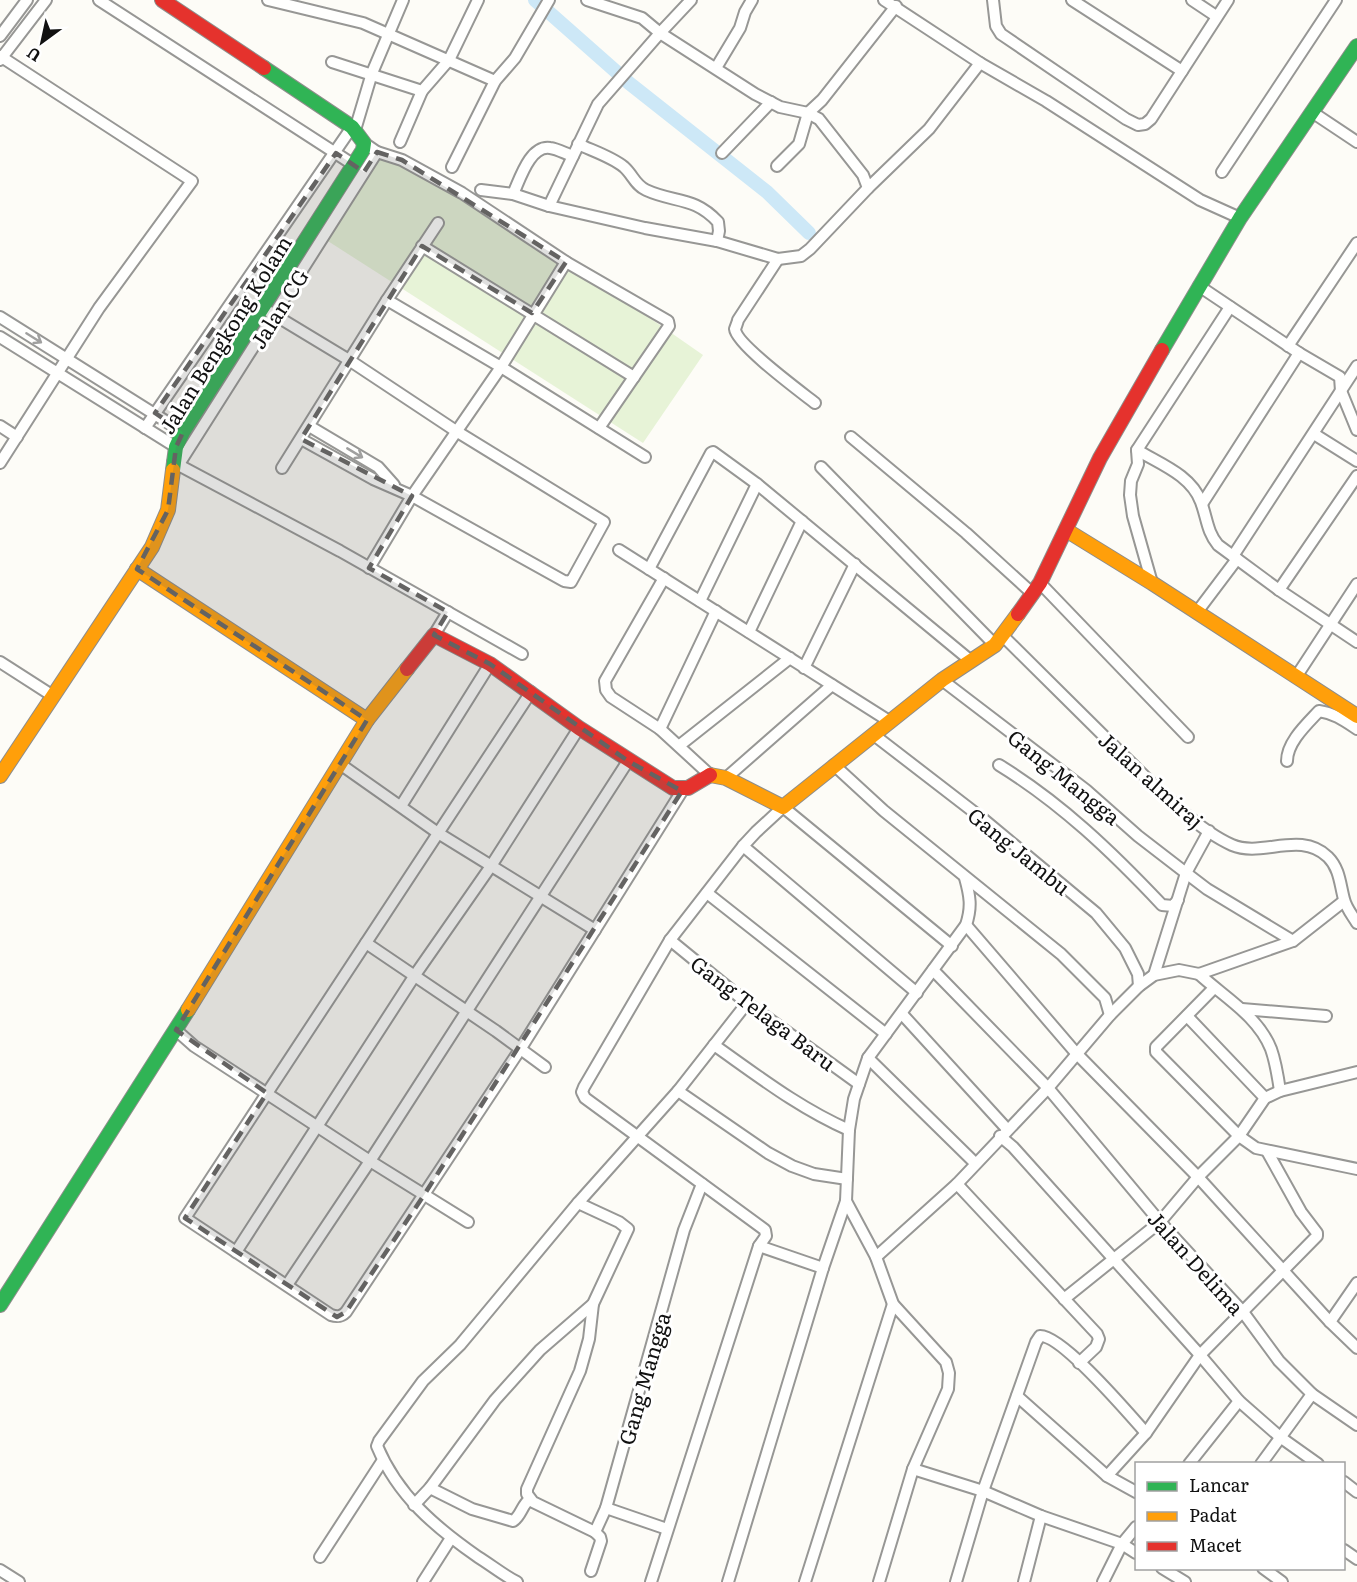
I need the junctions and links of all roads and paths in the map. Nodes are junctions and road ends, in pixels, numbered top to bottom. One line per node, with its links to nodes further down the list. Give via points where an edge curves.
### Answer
1 (27, 0): 23 (street)
2 (46, 0): 25 (street)
3 (99, 0): 43 (street)
4 (162, 0): 37 (street)
5 (268, 0): 21 (street)
6 (403, 0): 21 (street)
7 (478, 0): 26 (street)
8 (549, 0): 32 (street, via 515,58)
9 (587, 0): 18 (street)
10 (691, 0): 22 (street)
11 (752, 0): 29 (street)
12 (884, 0): 19 (street)
13 (993, 0): 30 (street, via 994,18 1001,34 1138,125 1151,119)
14 (1072, 0): 30 (street)
15 (1192, 0): 20 (street)
16 (1228, 0): 20 (street)
17 (1336, 0): 49 (street)
18 (607, 3): 22 (street, via 642,18)
19 (896, 6): 28 (street); 36 (street)
20 (1216, 16): 30 (street)
21 (388, 32): 26 (street); 31 (street)
22 (660, 33): 29 (street); 41 (street, via 598,104)
23 (0, 36)
24 (1357, 46): 35 (street)
25 (1, 58): 70 (street, via 192,181)
26 (449, 60): 32 (street); 33 (street)
27 (332, 62): 31 (street)
28 (980, 63): 50 (street, via 929,129); 54 (street, via 1200,200)
29 (716, 68): 34 (street)
30 (1182, 71)
31 (372, 74): 33 (street); 37 (street)
32 (495, 81): 48 (street)
33 (423, 91): 38 (street)
34 (771, 102): 36 (street); 44 (street)
35 (1312, 112): 39 (street); 54 (street)
36 (808, 114): 47 (street, via 799,144); 50 (street, via 827,127 863,175)
37 (354, 129): 40 (street); 43 (street)
38 (400, 142)
39 (1357, 142)
40 (364, 143): 42 (street); 46 (street, Jalan Bengkong Kolam)
41 (578, 144): 45 (street); 56 (street, via 624,167 633,181 646,190 702,208 718,222)
42 (377, 152): 60 (street, via 402,160 462,193); 64 (street, Jalan CG)
43 (336, 153): 46 (street); 78 (street)
44 (722, 153)
45 (573, 156): 52 (street, via 541,148 534,153); 53 (street)
46 (354, 165): 64 (street, Jalan Bengkong Kolam)
47 (777, 166)
48 (452, 167)
49 (1222, 172)
50 (868, 188): 59 (street, via 810,249 801,256)
51 (481, 190): 52 (street)
52 (513, 194): 53 (street)
53 (549, 206): 56 (street)
54 (1240, 218): 61 (street)
55 (438, 223): 58 (street)
56 (717, 241): 59 (street)
57 (1357, 243): 68 (street)
58 (423, 246): 62 (street); 65 (street)
59 (778, 259): 77 (street, via 735,329 751,352)
60 (566, 262): 65 (street); 75 (street, via 669,322)
61 (1198, 286): 63 (street); 104 (street, via 1100,458)
62 (387, 300): 71 (street); 73 (street)
63 (1230, 307): 68 (street); 91 (street)
64 (268, 311): 71 (street); 85 (street, Jalan Bengkong Kolam); 95 (street, Jalan CG)
65 (532, 313): 73 (street); 75 (street)
66 (0, 317): 70 (street, one-way to 70)
67 (0, 337): 74 (street)
68 (1288, 346): 69 (street)
69 (1299, 353): 76 (street, via 1340,377); 102 (street)
70 (67, 358): 74 (street); 78 (street)
71 (349, 360): 80 (street); 84 (street)
72 (1357, 366): 76 (street)
73 (501, 367): 82 (street); 84 (street)
74 (58, 373): 81 (street); 88 (street)
75 (634, 377): 82 (street)
76 (1341, 391): 83 (street); 86 (street)
77 (815, 404)
78 (155, 413): 81 (street); 85 (street)
79 (0, 426): 88 (street)
80 (309, 426): 89 (street); 100 (street, one-way to 100, via 378,467)
81 (145, 428): 90 (street)
82 (599, 428): 92 (street)
83 (1357, 430)
84 (456, 431): 101 (street); 101 (street, via 604,522 570,582)
85 (183, 432): 90 (street, Jalan Bengkong Kolam)
86 (1314, 434): 93 (street); 106 (street)
87 (851, 436): 114 (street)
88 (17, 437): 94 (street)
89 (301, 439): 97 (street); 100 (street)
90 (176, 447): 95 (street, Jalan Bengkong Kolam)
91 (1137, 450): 102 (street, via 1189,482); 112 (street, via 1138,465 1130,495)
92 (645, 457)
93 (1357, 461)
94 (0, 463)
95 (176, 463): 108 (street); 109 (street, Jalan Bengkong Kolam, via 168,510)
96 (821, 467): 123 (street, Jalan almiraj)
97 (282, 468)
98 (1357, 476): 115 (street)
99 (757, 484): 103 (street); 110 (street, via 717,453 711,453); 116 (street)
100 (395, 487): 101 (street)
101 (412, 496): 108 (street)
102 (1202, 504): 106 (street, via 1211,536)
103 (802, 521): 107 (street); 121 (street)
104 (1066, 530): 112 (street); 114 (street)
105 (619, 550): 110 (street)
106 (1235, 557): 115 (street); 119 (street)
107 (855, 564): 127 (street); 130 (street)
108 (369, 568): 118 (street)
109 (137, 569): 135 (street, Jalan Bengkong Kolam); 137 (street)
110 (650, 569): 111 (street)
111 (664, 578): 116 (street); 140 (street, via 605,681 611,697)
112 (1152, 583): 119 (street)
113 (1357, 584): 120 (street)
114 (1036, 588): 123 (street); 143 (street)
115 (1279, 591): 120 (street)
116 (700, 601): 117 (street)
117 (716, 611): 121 (street); 140 (street)
118 (448, 612): 122 (street); 125 (street)
119 (1197, 612): 131 (street)
120 (1330, 625): 124 (street); 131 (street)
121 (749, 632): 126 (street)
122 (434, 635): 129 (street); 137 (street)
123 (999, 640): 127 (street); 157 (street, Jalan almiraj, via 1169,800)
124 (1357, 642)
125 (522, 654)
126 (790, 658): 130 (street); 144 (street)
127 (971, 661): 132 (street)
128 (0, 662): 135 (street)
129 (490, 663): 134 (street); 155 (street)
130 (804, 668): 133 (street)
131 (1296, 676): 136 (street)
132 (942, 680): 138 (street); 161 (street, Gang Mangga, via 1086,790)
133 (832, 685): 138 (street); 153 (street)
134 (531, 692): 139 (street); 158 (street)
135 (53, 696): 145 (street, Jalan Bengkong Kolam)
136 (1357, 716)
137 (367, 720): 148 (street)
138 (889, 721): 142 (street)
139 (579, 728): 146 (street); 160 (street)
140 (660, 729): 144 (street)
141 (1357, 729): 147 (street, via 1339,717 1319,711 1292,744)
142 (874, 735): 149 (street); 178 (street, Gang Jambu, via 1096,913 1125,948 1138,974)
143 (1188, 737)
144 (680, 745): 151 (street)
145 (5, 758): 152 (street, Jalan Bengkong Kolam)
146 (628, 761): 154 (street); 164 (street)
147 (1287, 761)
148 (340, 764): 155 (street); 188 (street)
149 (834, 765): 156 (street); 162 (street)
150 (999, 765): 165 (street, via 1060,806 1161,904 1173,906)
151 (710, 775): 153 (street); 154 (street)
152 (0, 776)
153 (726, 778): 156 (street)
154 (682, 791): 169 (street)
155 (401, 806): 158 (street)
156 (783, 807): 159 (street); 173 (street)
157 (1209, 831): 161 (street); 166 (street, Jalan almiraj, via 1233,846 1255,849 1286,844 1317,850 1336,868)
158 (438, 833): 160 (street); 172 (street)
159 (744, 846): 163 (street); 180 (street)
160 (491, 866): 164 (street); 176 (street)
161 (1186, 873): 165 (street); 171 (street, Gang Mangga)
162 (965, 878): 168 (street, via 971,897); 185 (street, via 1061,954 1105,998)
163 (707, 893): 170 (street); 189 (street)
164 (541, 895): 169 (street); 183 (street)
165 (1178, 900): 177 (street)
166 (1344, 901): 167 (street, Jalan almiraj); 171 (street)
167 (1357, 923)
168 (966, 925): 173 (street); 192 (street)
169 (595, 930): 191 (street)
170 (670, 940): 181 (street, Gang Telaga Baru); 205 (street, via 582,1092)
171 (1293, 941): 175 (street)
172 (366, 943): 176 (street); 200 (street)
173 (952, 946): 174 (street)
174 (933, 970): 180 (street); 197 (street, Jalan Delima)
175 (1199, 974): 177 (street, via 1179,970); 179 (street)
176 (415, 975): 183 (street); 202 (street)
177 (1154, 975): 178 (street)
178 (1139, 986): 185 (street)
179 (1214, 988): 182 (street); 186 (street)
180 (917, 993): 184 (street)
181 (747, 1003): 190 (street); 196 (street, Gang Telaga Baru)
182 (1242, 1010): 187 (street); 199 (street, via 1267,1041)
183 (466, 1011): 191 (street); 208 (street)
184 (902, 1014): 189 (street); 204 (street)
185 (1110, 1015): 192 (street)
186 (1187, 1016): 201 (street); 206 (street, via 1156,1047 1156,1052)
187 (1326, 1016)
188 (176, 1030): 200 (street); 231 (street)
189 (886, 1034): 193 (street)
190 (714, 1045): 198 (street); 203 (street, via 809,1112)
191 (520, 1048): 194 (street); 215 (street)
192 (1076, 1053): 197 (street); 211 (street)
193 (868, 1058): 196 (street); 209 (street)
194 (544, 1067)
195 (1357, 1072): 199 (street)
196 (859, 1084): 203 (street)
197 (1047, 1088): 204 (street); 219 (street, Jalan Delima)
198 (678, 1091): 205 (street); 212 (street, via 792,1166)
199 (1280, 1091): 201 (street)
200 (267, 1093): 202 (street); 221 (street, via 185,1218)
201 (1265, 1098): 206 (street)
202 (318, 1127): 208 (street); 221 (street)
203 (849, 1130): 212 (street)
204 (1004, 1132): 209 (street); 223 (street)
205 (639, 1136): 213 (street); 217 (street)
206 (1239, 1136): 207 (street); 211 (street)
207 (1267, 1151): 210 (street); 225 (street, via 1317,1233 1315,1240)
208 (370, 1161): 215 (street); 227 (street)
209 (975, 1163): 214 (street)
210 (1357, 1169)
211 (1198, 1177): 219 (street); 225 (street)
212 (847, 1179): 216 (street)
213 (702, 1184): 220 (street, via 765,1230 766,1236); 256 (street, Gang Mangga, via 684,1230)
214 (957, 1184): 222 (street); 228 (street)
215 (424, 1195): 218 (street); 227 (street, via 342,1316 331,1315)
216 (846, 1201): 222 (street); 224 (street)
217 (578, 1203): 229 (street, via 628,1229); 243 (street, via 460,1345 423,1381 379,1441)
218 (468, 1222)
219 (1160, 1222): 223 (street); 232 (street, Jalan Delima)
220 (759, 1246): 224 (street); 258 (street)
221 (236, 1252): 227 (street)
222 (876, 1257): 230 (street)
223 (1113, 1258): 228 (street); 235 (street)
224 (823, 1268): 275 (street)
225 (1283, 1271): 232 (street); 233 (street)
226 (1357, 1283): 233 (street)
227 (287, 1286)
228 (1064, 1299): 236 (street, via 1099,1339)
229 (593, 1304): 250 (street, via 540,1350 495,1400); 254 (street, via 580,1371 527,1489)
230 (893, 1304): 247 (street, via 946,1362 949,1373 948,1389); 276 (street)
231 (0, 1305)
232 (1242, 1312): 235 (street); 237 (street, Jalan Delima, via 1279,1361)
233 (1330, 1322): 234 (street)
234 (1357, 1348)
235 (1200, 1355): 239 (street); 241 (street)
236 (1079, 1363): 238 (street, via 1052,1339 1040,1336); 241 (street)
237 (1312, 1394): 240 (street, Jalan Delima); 242 (street)
238 (1017, 1396): 248 (street); 251 (street)
239 (1239, 1401): 242 (street); 244 (street)
240 (1357, 1425)
241 (1146, 1433): 248 (street)
242 (1280, 1437): 245 (street); 246 (street)
243 (382, 1460): 255 (street); 265 (street)
244 (1191, 1462)
245 (1262, 1462)
246 (1315, 1462)
247 (913, 1469): 251 (street); 277 (street)
248 (1107, 1476): 252 (street)
249 (1345, 1483): 253 (street)
250 (430, 1488): 254 (street, via 472,1509 513,1521); 255 (street)
251 (983, 1491): 257 (street); 278 (street)
252 (1135, 1491)
253 (1357, 1492)
254 (529, 1500): 260 (street)
255 (414, 1505): 261 (street)
256 (606, 1508): 258 (street); 260 (street, Gang Mangga)
257 (1041, 1516): 262 (street); 279 (street)
258 (667, 1529): 274 (street)
259 (1135, 1529): 262 (street)
260 (595, 1533): 270 (street, Gang Mangga, via 600,1541)
261 (451, 1538): 272 (street); 273 (street)
262 (1122, 1544): 264 (street); 280 (street)
263 (1345, 1551): 266 (street)
264 (1135, 1552)
265 (320, 1557)
266 (1357, 1560)
267 (0, 1570): 271 (street)
268 (1164, 1570): 281 (street)
269 (1264, 1570): 282 (street)
270 (591, 1571)
271 (17, 1582)
272 (423, 1582)
273 (517, 1582)
274 (651, 1582)
275 (728, 1582)
276 (805, 1582)
277 (879, 1582)
278 (956, 1582)
279 (1024, 1582)
280 (1103, 1582)
281 (1185, 1582)
282 (1282, 1582)

